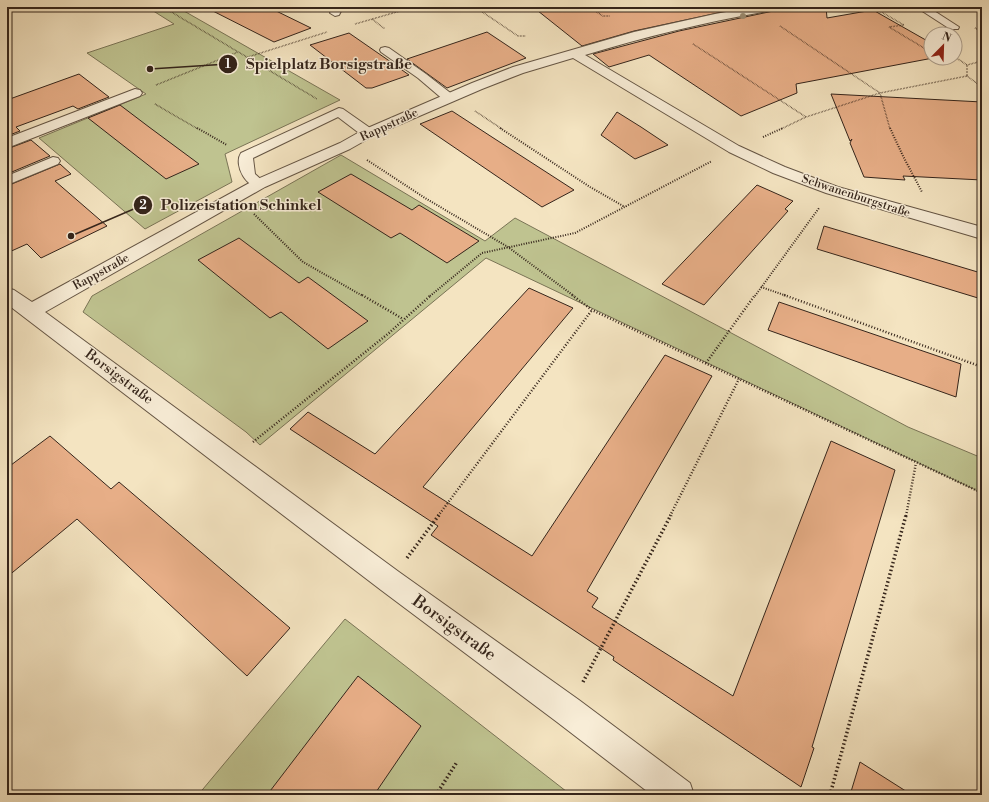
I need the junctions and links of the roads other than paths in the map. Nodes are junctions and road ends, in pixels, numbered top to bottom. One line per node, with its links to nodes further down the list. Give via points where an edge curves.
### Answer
1 (774, 7): 5 (street, Rappstraße, via 668,28)
2 (921, 7): 3 (lane)
3 (952, 26)
4 (385, 50): 7 (lane)
5 (573, 53): 7 (street, Rappstraße, via 518,70); 13 (street, Schwanenburgstraße, via 734,149 779,170 832,190)
6 (135, 93): 9 (street)
7 (451, 97): 8 (street, Rappstraße)
8 (368, 133): 12 (street, Rappstraße, via 345,146); 12 (lane, via 340,112 246,156 248,175)
9 (7, 143)
10 (53, 161): 11 (lane)
11 (7, 181)
12 (259, 184): 15 (street, Rappstraße)
13 (982, 233)
14 (7, 295): 15 (street, Borsigstraße)
15 (32, 311): 16 (street, Borsigstraße)
16 (678, 795)

